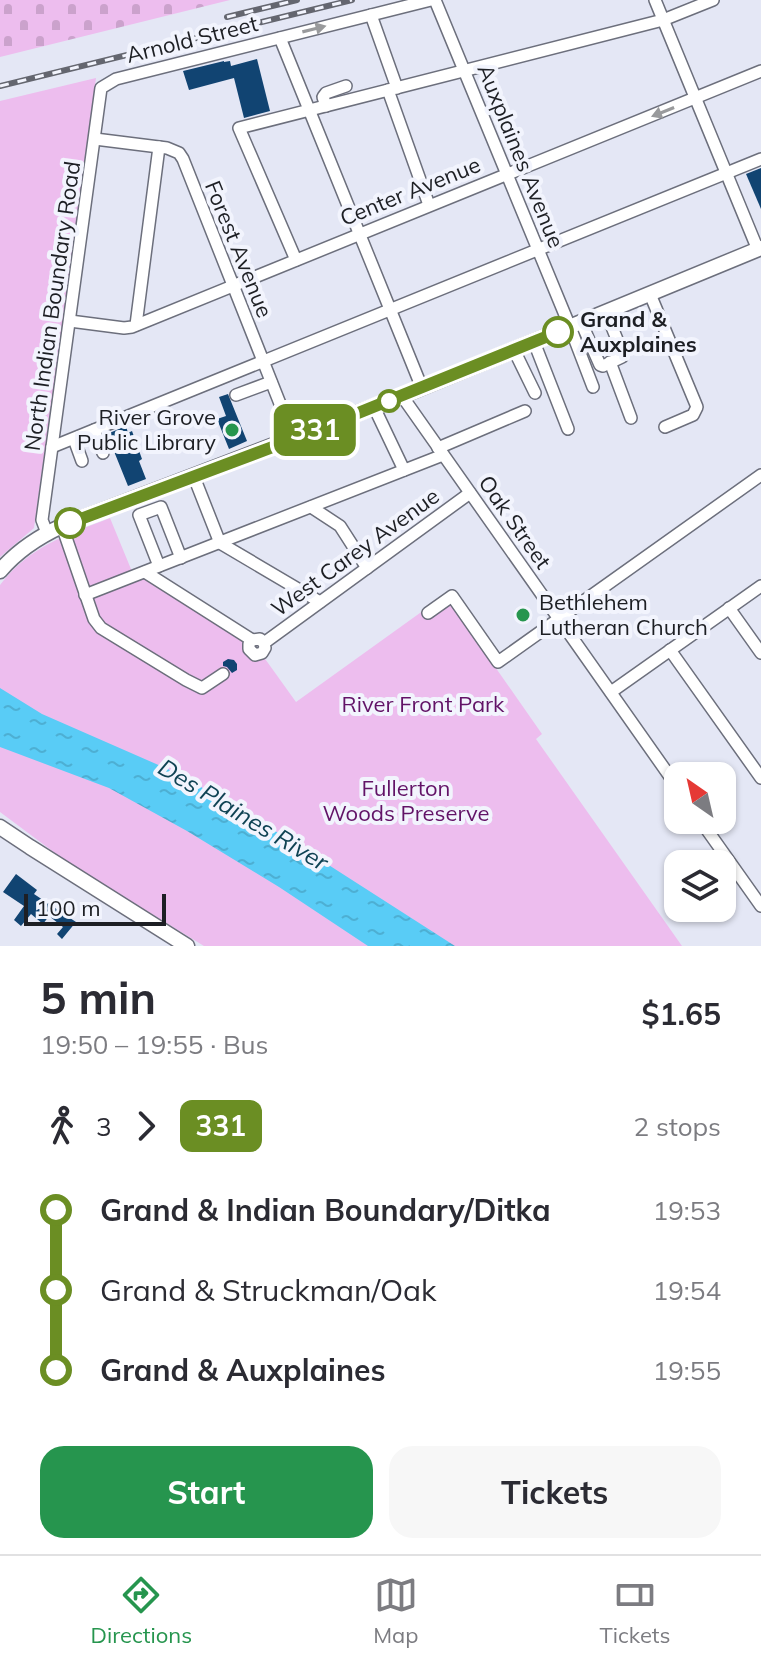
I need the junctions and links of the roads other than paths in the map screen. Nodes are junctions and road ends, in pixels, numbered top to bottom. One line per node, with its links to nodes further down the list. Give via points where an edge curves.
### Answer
1 (433, 0): 4 (street, Arnold Street); 7 (street, Auxplaines Avenue)
2 (655, 0): 5 (street)
3 (713, 0): 5 (street)
4 (371, 15): 6 (street, Arnold Street, one-way to 4); 11 (street)
5 (663, 20): 7 (street); 12 (street)
6 (280, 38): 9 (street, Arnold Street); 14 (street)
7 (464, 71): 11 (street); 19 (street, Auxplaines Avenue)
8 (761, 71): 12 (street, Center Avenue)
9 (104, 85): 15 (street, North Indian Boundary Road)
10 (346, 86): 13 (street, via 326,93)
11 (392, 89): 13 (street); 20 (street)
12 (695, 99): 18 (street); 19 (street, Center Avenue, one-way to 19)
13 (326, 106): 14 (street)
14 (309, 110): 21 (street); 24 (street, via 239,128)
15 (95, 139): 16 (street); 29 (street, North Indian Boundary Road)
16 (159, 147): 25 (street, Forest Avenue, via 183,159); 30 (street)
17 (761, 159): 18 (street)
18 (726, 173): 22 (street); 23 (street)
19 (506, 174): 20 (street, Center Avenue); 23 (street, Auxplaines Avenue)
20 (429, 205): 21 (street, Center Avenue)
21 (359, 233): 24 (street, Center Avenue); 27 (street)
22 (759, 249): 26 (main road)
23 (538, 251): 27 (street); 31 (street, Auxplaines Avenue)
24 (296, 260): 25 (street, Center Avenue)
25 (232, 286): 30 (street, Center Avenue); 34 (street, Forest Avenue)
26 (650, 294): 28 (main road); 45 (street, via 697,407 693,415)
27 (390, 310): 34 (street); 38 (street)
28 (606, 312): 31 (main road); 35 (street, via 622,352)
29 (70, 321): 30 (street, Center Avenue); 50 (street, North Indian Boundary Road)
30 (136, 325)
31 (576, 325): 32 (main road); 35 (street, via 600,365); 37 (street)
32 (534, 342): 33 (main road); 46 (street)
33 (514, 350): 38 (main road); 39 (street)
34 (263, 362): 36 (street, Forest Avenue); 47 (street)
35 (610, 362): 44 (street)
36 (271, 382): 40 (street); 49 (street, Forest Avenue)
37 (593, 387)
38 (422, 388): 41 (main road)
39 (535, 393)
40 (236, 395)
41 (402, 396): 42 (main road); 51 (street, Oak Street)
42 (374, 407): 49 (main road); 54 (street)
43 (525, 411): 51 (street)
44 (631, 418)
45 (665, 427)
46 (568, 429)
47 (94, 430): 48 (street); 52 (street)
48 (74, 439): 50 (street); 53 (street)
49 (294, 439): 56 (main road)
50 (52, 447): 60 (street, North Indian Boundary Road, via 42,520)
51 (441, 452): 54 (street); 57 (street, Oak Street)
52 (103, 453)
53 (82, 461)
54 (404, 470): 58 (street)
55 (761, 475): 72 (street)
56 (194, 477): 59 (main road); 61 (street)
57 (470, 493): 64 (street, West Carey Avenue); 72 (street, Oak Street)
58 (311, 507): 61 (street); 64 (street, via 340,526)
59 (62, 526): 60 (main road); 68 (street)
60 (47, 533): 65 (main road)
61 (220, 543): 62 (street); 69 (street)
62 (181, 558): 63 (street); 63 (street, via 161,507 139,515)
63 (159, 566): 66 (street)
64 (367, 568): 69 (street, West Carey Avenue)
65 (0, 571)
66 (145, 572): 68 (street); 69 (street, West Carey Avenue, via 258,641)
67 (761, 586): 70 (street)
68 (85, 595): 75 (street, via 101,628 186,680 202,688)
69 (320, 602)
70 (729, 608): 73 (street); 74 (street)
71 (428, 613): 72 (street, via 452,596 498,662)
72 (559, 620): 76 (street, Oak Street)
73 (670, 650): 76 (street); 78 (street)
74 (761, 653)
75 (223, 674)
76 (611, 692): 77 (street, Oak Street)
77 (664, 768)
78 (761, 778)
79 (0, 827): 82 (main road)
80 (710, 834): 81 (street)
81 (761, 906)
82 (187, 946)

